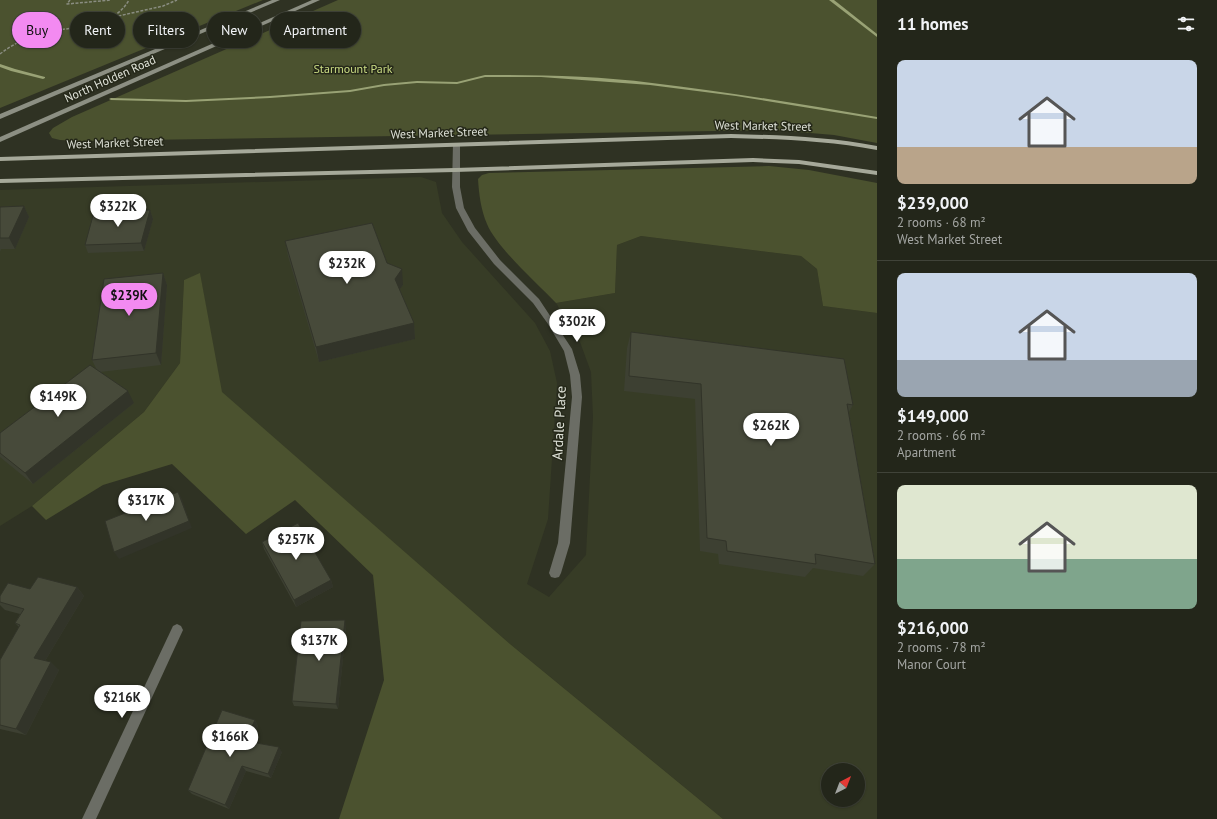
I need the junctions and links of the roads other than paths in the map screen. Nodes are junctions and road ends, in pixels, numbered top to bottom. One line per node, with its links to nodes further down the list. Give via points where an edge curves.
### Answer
1 (277, 0): 3 (main road, North Holden Road)
2 (317, 0): 4 (main road, North Holden Road)
3 (0, 117)
4 (0, 140)
5 (456, 144): 6 (main road, West Market Street, via 776,136 838,141); 7 (main road, West Market Street); 8 (street, Ardale Place)
6 (877, 148)
7 (0, 159)
8 (455, 170): 9 (main road, via 753,160 799,162); 10 (main road); 11 (street, Ardale Place, via 460,208 470,229 497,262 536,301 569,351 575,375 577,397 564,536)
9 (877, 173)
10 (0, 181)
11 (555, 573)
12 (177, 630): 13 (street)
13 (89, 819)

